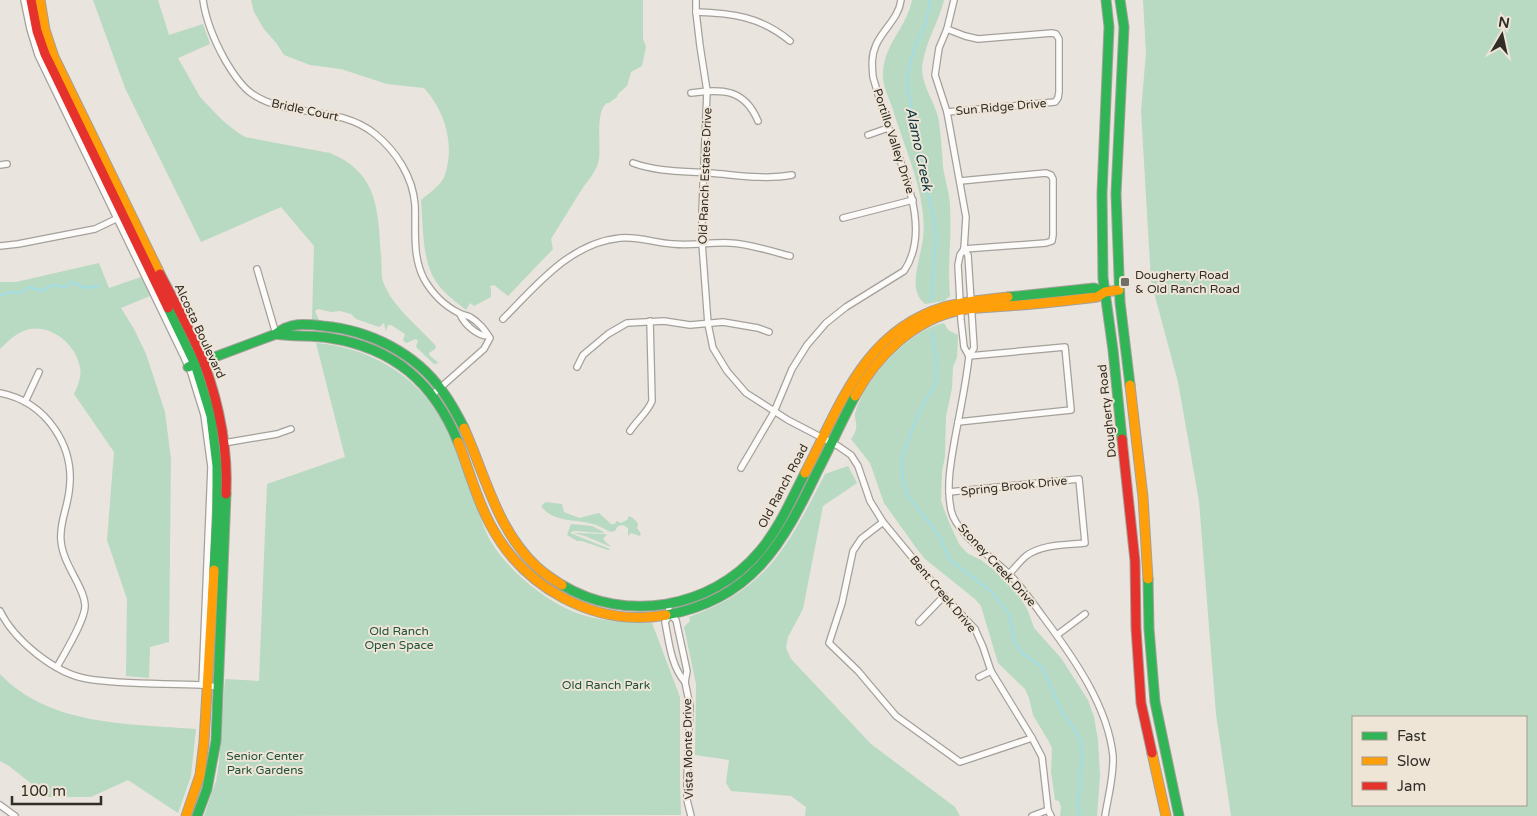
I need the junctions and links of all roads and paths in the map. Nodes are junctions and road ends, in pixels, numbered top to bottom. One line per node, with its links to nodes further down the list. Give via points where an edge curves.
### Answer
1 (24, 0): 24 (street, Alcosta Boulevard, via 38,55)
2 (31, 0): 24 (main road, Alcosta Boulevard, via 45,54)
3 (40, 0): 24 (main road, Alcosta Boulevard, via 54,58)
4 (203, 0): 44 (street, Bridle Court, via 220,50 234,75 251,93 281,107 343,118 366,128 390,147 404,168 415,202 416,252 420,269 433,292 460,314 482,326 487,331 489,342)
5 (696, 0): 10 (street, Old Ranch Estates Drive)
6 (902, 0): 17 (street, Portillo Valley Drive, via 876,46 872,61 873,77)
7 (954, 0): 11 (street)
8 (1106, 0): 32 (main road, Dougherty Road, via 1109,27 1102,193)
9 (1120, 0): 31 (main road, Dougherty Road, via 1124,27 1116,194)
10 (696, 12): 12 (street, via 741,15 778,31); 13 (street, Old Ranch Estates Drive)
11 (947, 30): 15 (street, via 939,48 935,75); 15 (street, Sun Ridge Drive, via 978,39 1052,33 1059,38 1058,98 1055,102)
12 (790, 41)
13 (707, 91): 14 (street); 16 (street, via 725,90 737,95 753,110); 20 (street, Old Ranch Estates Drive)
14 (691, 93)
15 (947, 112): 22 (street)
16 (758, 121)
17 (888, 128): 18 (street); 23 (street, Portillo Valley Drive)
18 (868, 135)
19 (633, 163): 20 (street, via 646,168)
20 (704, 172): 21 (street, via 777,178); 26 (street, Old Ranch Estates Drive)
21 (792, 175)
22 (960, 181): 28 (street, via 966,217); 28 (street, via 1046,173 1053,179 1052,240)
23 (913, 200): 25 (street); 48 (street, Portillo Valley Drive, via 915,226 910,262 904,271 826,323 792,369)
24 (123, 216): 27 (street, via 95,229); 41 (main road, Alcosta Boulevard); 41 (street, Alcosta Boulevard)
25 (843, 218)
26 (702, 243): 29 (street, via 733,243); 35 (street, via 674,244 622,238 599,242 558,265); 37 (street, Old Ranch Estates Drive)
27 (0, 246)
28 (964, 249): 33 (street, Stoney Creek Drive, via 968,255); 34 (street, Stoney Creek Drive, via 958,265)
29 (790, 256)
30 (257, 269): 39 (street)
31 (1119, 290): 32 (main road, Old Ranch Road); 82 (main road, Dougherty Road, via 1143,497 1155,702)
32 (1105, 292): 33 (main road, Old Ranch Road, via 1094,288); 81 (main road, Dougherty Road, via 1136,561 1141,703)
33 (971, 305): 34 (main road, Old Ranch Road); 40 (street, Stoney Creek Drive, via 974,348)
34 (961, 307): 40 (street, Stoney Creek Drive, via 964,347); 52 (main road, Old Ranch Road, via 925,314 880,344 844,393); 54 (main road, Old Ranch Road, via 927,322 887,352 854,397)
35 (503, 319)
36 (650, 322): 37 (street); 42 (street, via 627,323 608,334 583,355); 51 (street, via 652,401)
37 (708, 324): 38 (street, via 723,322); 48 (street, Old Ranch Estates Drive, via 713,348 727,371 746,393)
38 (769, 332)
39 (276, 334): 41 (main road, Old Ranch Road); 44 (main road, Old Ranch Road, via 286,326 310,325 355,331 396,349 424,370); 46 (main road, Old Ranch Road, via 328,337 372,349 408,370)
40 (969, 356): 49 (street, Stoney Creek Drive); 49 (street, via 1066,347 1071,410)
41 (195, 364): 53 (main road, Alcosta Boulevard, via 213,387); 70 (main road, Alcosta Boulevard, via 211,416 218,466)
42 (577, 367)
43 (39, 372): 47 (street)
44 (440, 388): 46 (street, Bridle Court); 60 (main road, Old Ranch Road, via 465,430 502,525 537,568 578,594 607,604)
45 (0, 393): 47 (street)
46 (432, 394): 63 (main road, Old Ranch Road, via 455,433 492,529 506,551 528,575 548,590 588,609 628,617)
47 (25, 402): 66 (street, via 43,415 58,433 70,467 61,540 64,557 85,606)
48 (774, 412): 52 (street, Old Ranch Estates Drive); 55 (street, Portillo Valley Drive)
49 (958, 422): 56 (street, Stoney Creek Drive)
50 (291, 429): 53 (street)
51 (630, 431)
52 (822, 439): 54 (street, Old Ranch Estates Drive); 60 (main road, Old Ranch Road, via 779,525 752,561 711,590)
53 (224, 443): 71 (main road, Alcosta Boulevard, via 227,482)
54 (831, 443): 57 (street, Bent Creek Drive, via 851,455 870,502); 63 (main road, Old Ranch Road, via 790,529 776,550 739,586 714,601)
55 (741, 468)
56 (949, 492): 58 (street, Stoney Creek Drive, via 951,512 962,530); 58 (street, Spring Brook Drive, via 1079,479 1085,543 1035,551)
57 (883, 522): 59 (street, Bent Creek Drive); 72 (street, via 861,539 854,551 829,644 858,671 896,716 960,762)
58 (1009, 574): 65 (street, Stoney Creek Drive)
59 (944, 596): 64 (street); 67 (street, Bent Creek Drive, via 975,629)
60 (668, 605): 63 (street, Vista Monte Drive)
61 (0, 611): 66 (street, via 19,639)
62 (1085, 614): 65 (street)
63 (670, 615): 69 (street, Vista Monte Drive, via 676,620 687,672); 69 (street, Vista Monte Drive, via 665,622 671,653 678,674)
64 (919, 622)
65 (1057, 635): 80 (street, Stoney Creek Drive, via 1091,688 1111,745 1113,768)
66 (57, 668): 70 (street, via 86,679)
67 (990, 671): 68 (street); 72 (street, Bent Creek Drive)
68 (978, 677)
69 (685, 682): 78 (street, Vista Monte Drive, via 690,706 687,800)
70 (205, 685): 71 (street); 76 (main road, Alcosta Boulevard, via 200,775)
71 (218, 687): 77 (main road, Alcosta Boulevard, via 211,776)
72 (1032, 738): 74 (street, Bent Creek Drive, via 1042,757)
73 (0, 805): 75 (street)
74 (1050, 813): 79 (street)
75 (15, 816)
76 (186, 816)
77 (197, 816)
78 (691, 816)
79 (1032, 816)
80 (1105, 816)
81 (1166, 816)
82 (1179, 816)

